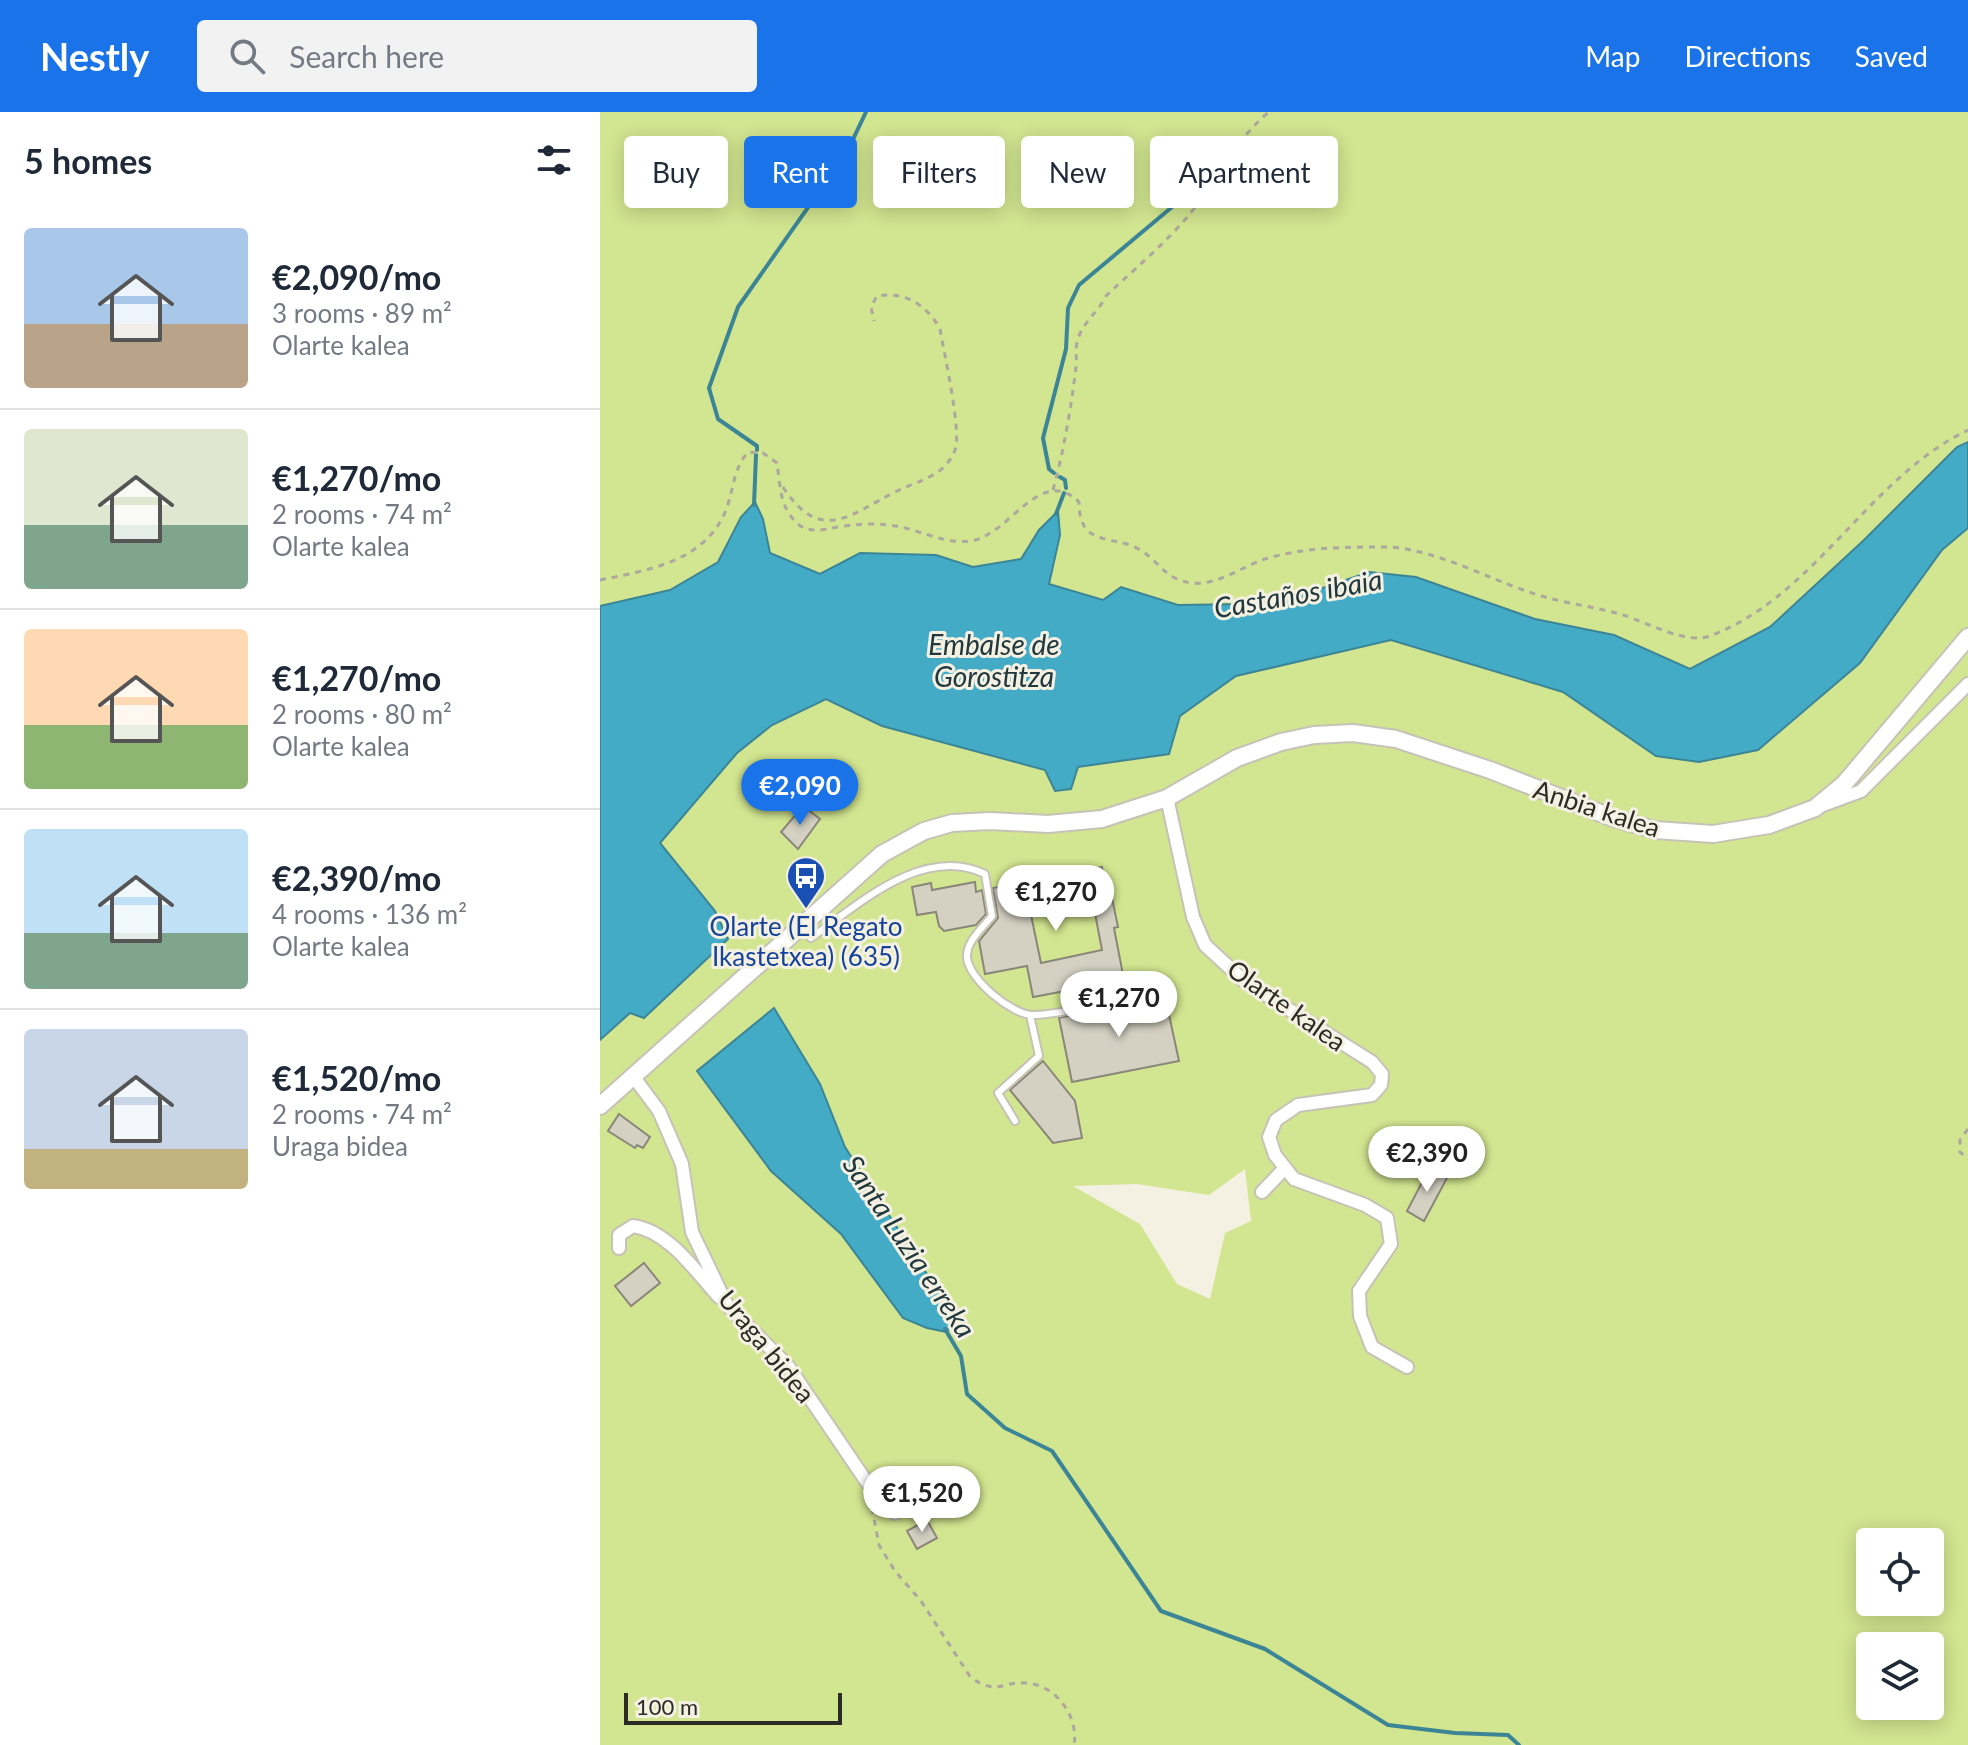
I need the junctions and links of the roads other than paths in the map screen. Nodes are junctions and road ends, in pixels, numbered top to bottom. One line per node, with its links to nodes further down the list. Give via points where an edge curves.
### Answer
1 (1968, 637): 4 (street, Anbia kalea, via 1844,784)
2 (1968, 684): 4 (street, via 1861,791)
3 (1167, 798): 4 (street, Anbia kalea, via 1237,758 1281,742 1353,733 1396,739 1613,818 1673,833 1733,832); 5 (street, via 1085,822 970,821 924,831 882,854); 11 (street, Olarte kalea, via 1193,917 1205,945 1244,981 1372,1062 1382,1074 1372,1095 1298,1105 1276,1120 1269,1137)
4 (1815, 808)
5 (800, 928): 7 (lane, via 811,938 910,875 974,869 985,874 992,916 969,945 967,959 992,995); 8 (street)
6 (1130, 998): 7 (lane)
7 (1030, 1015): 10 (lane, via 1039,1056 998,1093)
8 (633, 1076): 9 (street); 14 (street, Uraga bidea, via 659,1111 682,1164 692,1232)
9 (600, 1106)
10 (1015, 1121)
11 (1285, 1168): 12 (street); 15 (street, via 1294,1179 1387,1218 1391,1244 1359,1291 1360,1316 1372,1347)
12 (1262, 1192)
13 (619, 1248): 14 (street, via 619,1235 633,1226 656,1235)
14 (727, 1305): 16 (street, Uraga bidea, via 788,1366 866,1481)
15 (1407, 1367)
16 (895, 1513)

